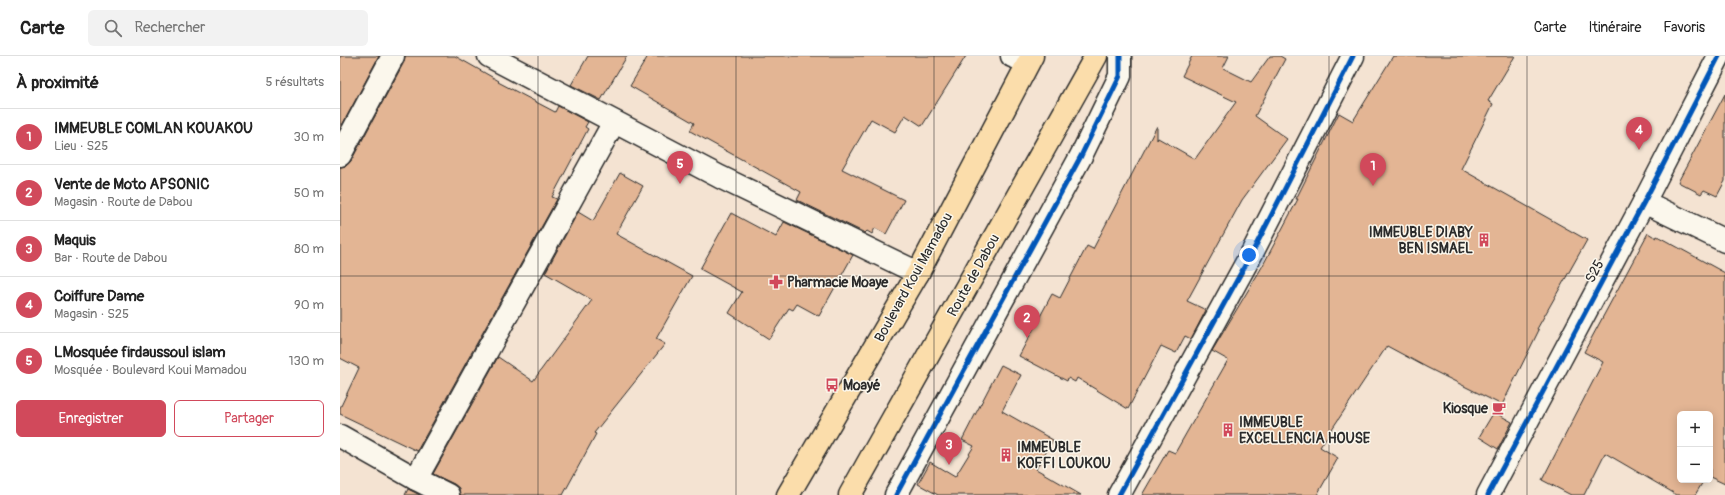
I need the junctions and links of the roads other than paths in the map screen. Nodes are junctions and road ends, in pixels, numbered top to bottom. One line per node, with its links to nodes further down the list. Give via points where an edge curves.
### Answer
1 (393, 56): 9 (street)
2 (489, 56): 8 (street)
3 (1096, 56): 18 (main road, Route de Dabou)
4 (1120, 56): 19 (street, via 1120,76 1081,156)
5 (1353, 56): 20 (street, via 1253,251)
6 (1719, 56): 10 (street, S25)
7 (1024, 58): 12 (main road, Boulevard Koui Mamadou)
8 (614, 122): 12 (street, via 720,177); 14 (street)
9 (340, 155)
10 (1644, 202): 11 (street); 15 (street, S25)
11 (1725, 242)
12 (918, 273): 17 (main road, Boulevard Koui Mamadou)
13 (340, 436): 14 (street)
14 (416, 480): 16 (street)
15 (1495, 493)
16 (448, 495)
17 (788, 495)
18 (850, 495)
19 (896, 495)
20 (1119, 495)

